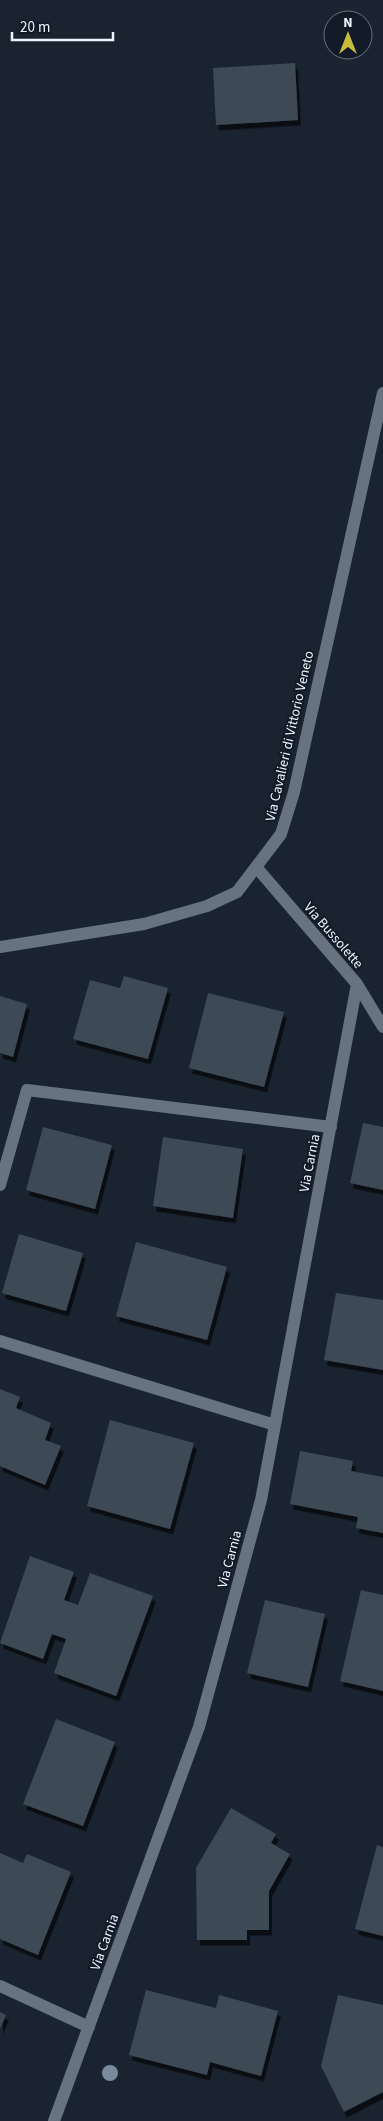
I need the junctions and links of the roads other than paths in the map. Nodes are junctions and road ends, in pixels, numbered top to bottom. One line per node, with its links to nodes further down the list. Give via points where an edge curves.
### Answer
1 (383, 394): 2 (street, Via Cavalieri di Vittorio Veneto, via 294,792 281,834)
2 (256, 867): 3 (street, Via Cavalieri di Vittorio Veneto, via 237,892 207,906 144,924); 4 (street, Via Bussolette)
3 (0, 947)
4 (356, 984): 5 (street, Via Bussolette); 6 (street, Via Carnia)
5 (383, 1027)
6 (331, 1127): 7 (street, via 27,1090); 9 (street, Via Carnia)
7 (0, 1185)
8 (0, 1341): 9 (street)
9 (275, 1425): 11 (street, Via Carnia, via 261,1500 199,1727)
10 (0, 1986): 11 (street)
11 (89, 2027): 12 (street, Via Carnia)
12 (56, 2120)

